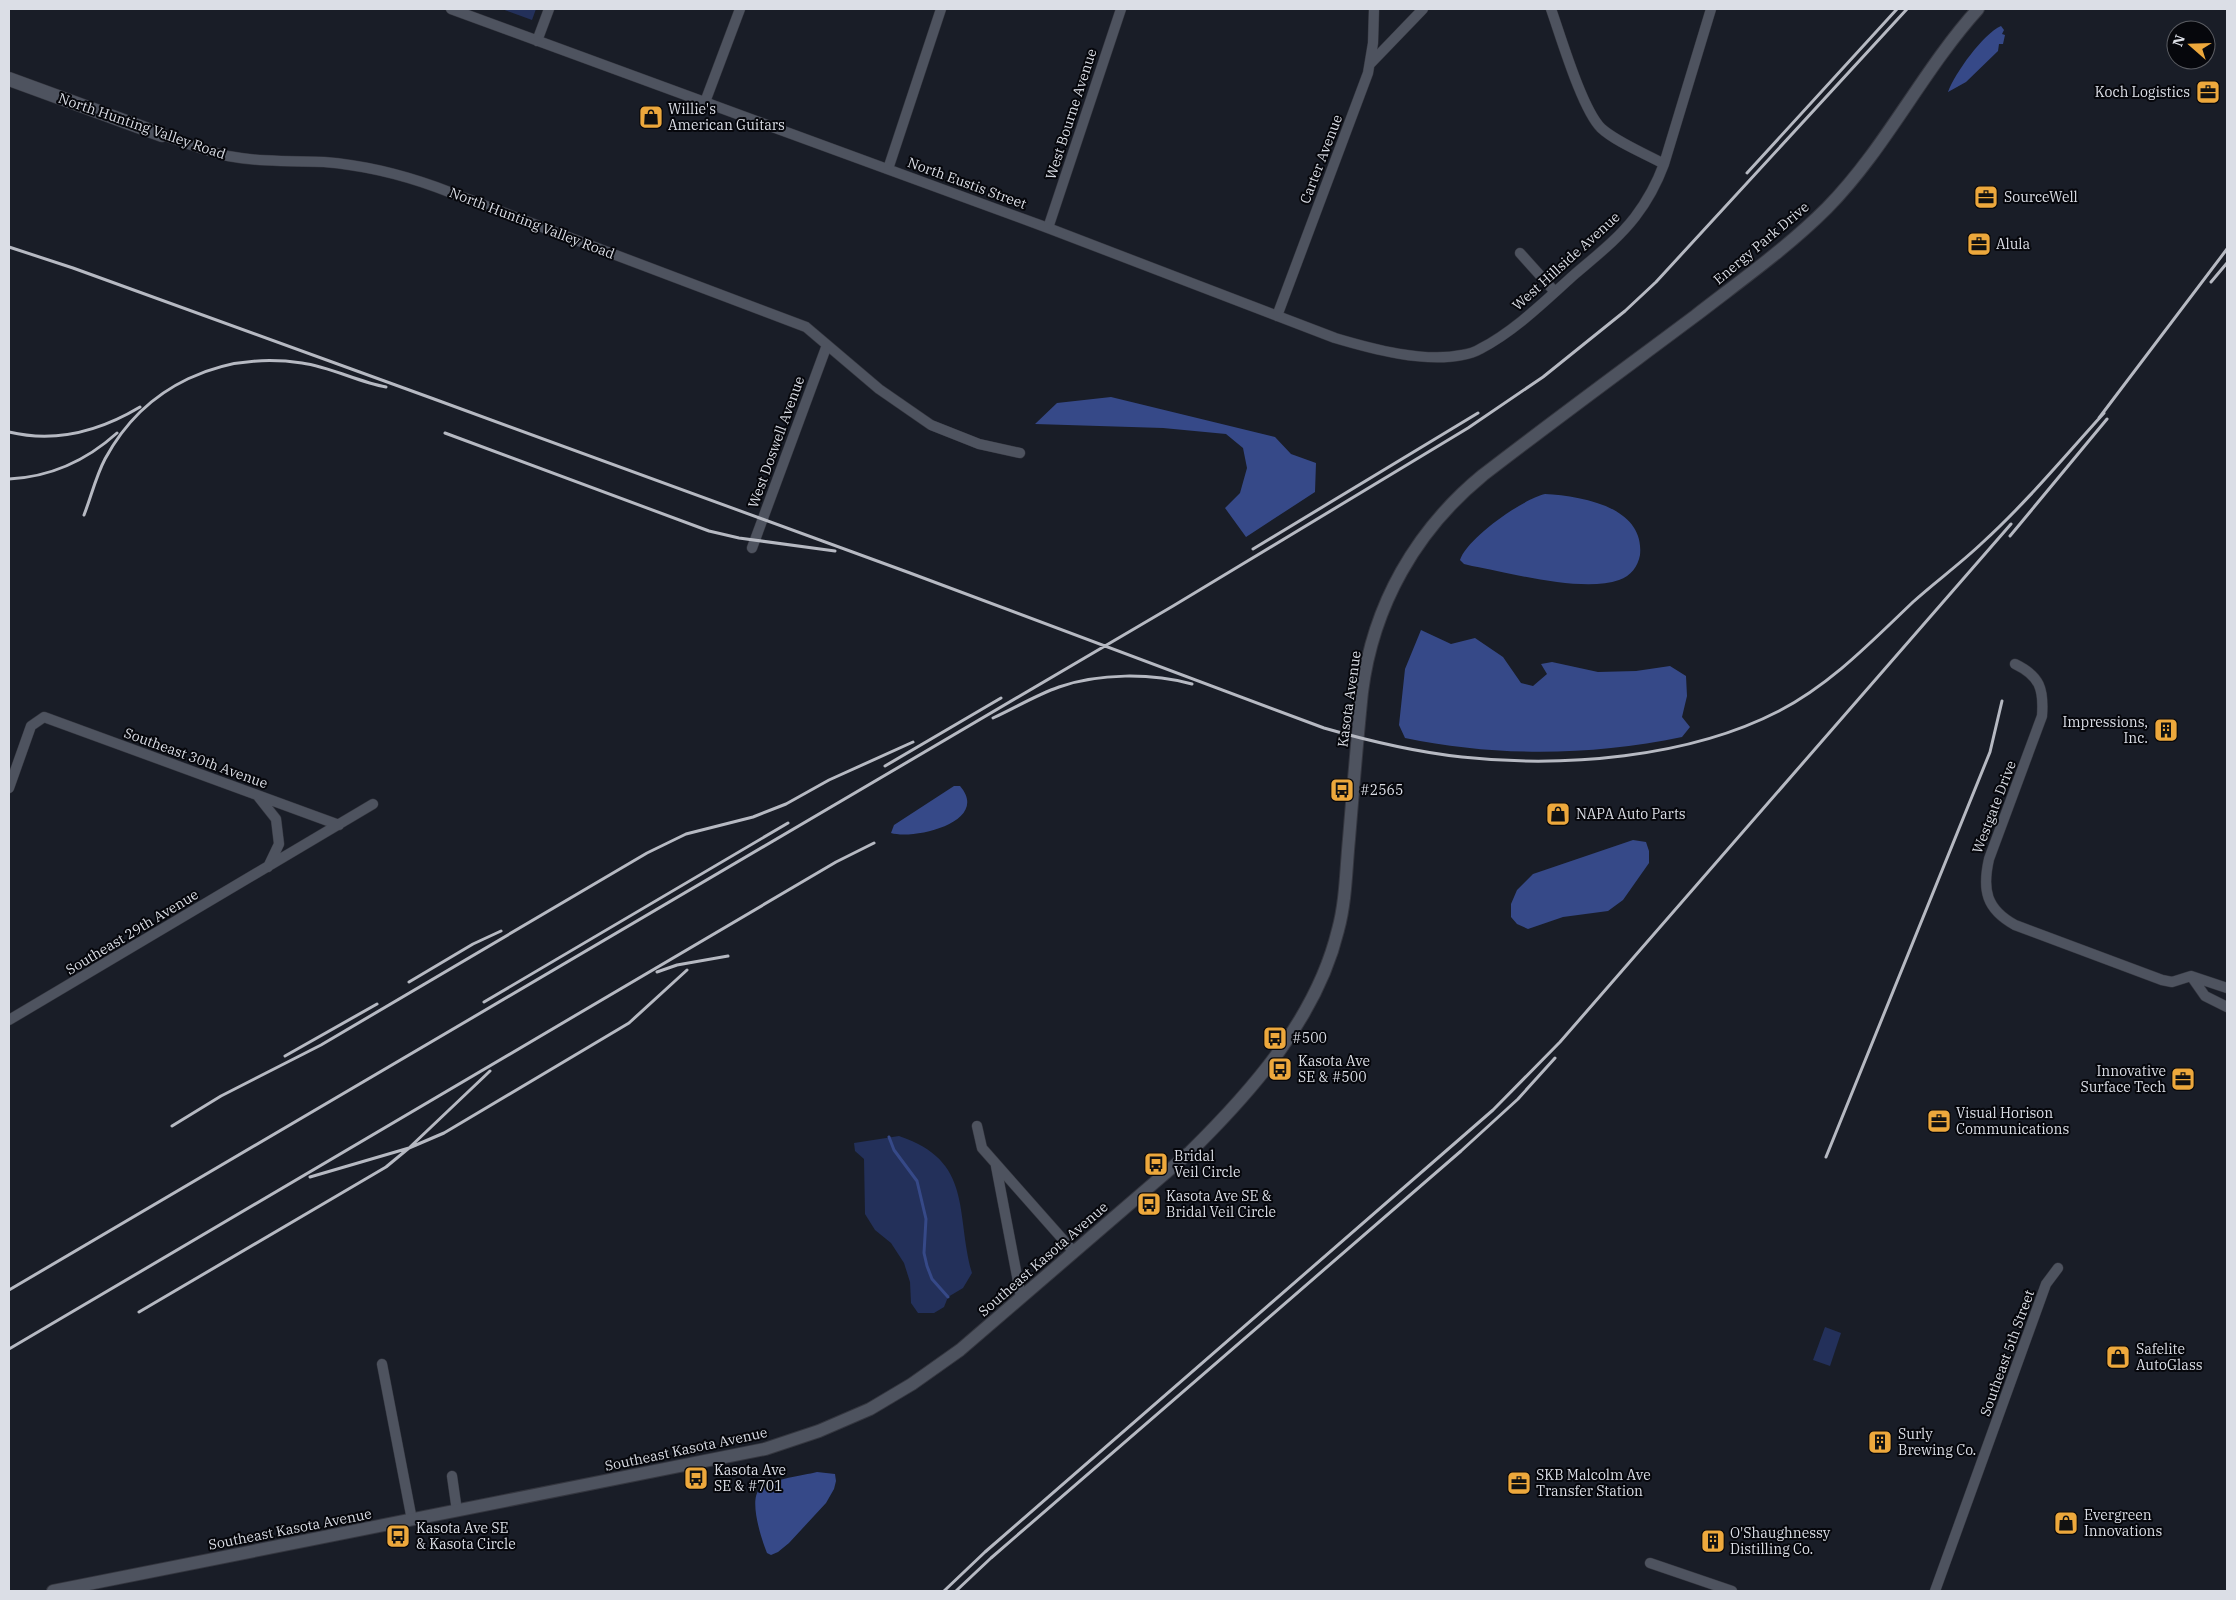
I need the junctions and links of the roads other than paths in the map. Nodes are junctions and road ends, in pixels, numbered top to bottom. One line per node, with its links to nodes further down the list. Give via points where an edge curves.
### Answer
1 (451, 9): 11 (street, North Eustis Street)
2 (549, 9): 11 (street)
3 (740, 9): 14 (street)
4 (941, 9): 17 (street)
5 (1120, 9): 18 (street, West Bourne Avenue)
6 (1374, 9): 12 (street, Carter Avenue)
7 (1422, 9): 12 (street)
8 (1551, 9): 16 (street, via 1595,121 1611,135)
9 (1711, 9): 16 (street, West Hillside Avenue)
10 (1978, 9): 24 (street, Energy Park Drive, via 1948,45 1874,153 1801,233)
11 (536, 40): 14 (street, North Eustis Street)
12 (1370, 64): 21 (street, Carter Avenue)
13 (9, 79): 15 (main road, North Hunting Valley Road)
14 (705, 102): 17 (street, North Eustis Street)
15 (162, 135): 22 (street, North Hunting Valley Road, via 228,156 325,162 411,178 793,322 817,334)
16 (1664, 164): 20 (street, West Hillside Avenue, via 1635,217)
17 (888, 169): 18 (street, North Eustis Street)
18 (1048, 228): 21 (street, North Eustis Street)
19 (1520, 253): 20 (street)
20 (1555, 292): 23 (street, West Hillside Avenue, via 1512,328)
21 (1277, 316): 23 (street, North Eustis Street, via 1336,338 1385,350 1437,356)
22 (827, 345): 25 (street, North Hunting Valley Road, via 879,390 931,425 979,444); 26 (street, West Doswell Avenue)
23 (1479, 350)
24 (1538, 433): 35 (street, Kasota Avenue, via 1446,508 1413,552 1378,621 1362,692 1340,922 1328,964)
25 (1020, 454)
26 (752, 548)
27 (2015, 664): 33 (street, Westgate Drive, via 2028,671 2038,683 2042,716 1989,859 1986,892 1993,906 2015,925 2162,980 2172,982)
28 (9, 788): 29 (street, Southeast 30th Avenue, via 31,726 44,717)
29 (257, 795): 31 (street, Southeast 30th Avenue); 32 (street, via 276,819 279,844)
30 (373, 804): 31 (street, Southeast 29th Avenue)
31 (339, 825): 32 (street, Southeast 29th Avenue)
32 (268, 867): 37 (street, Southeast 29th Avenue)
33 (2191, 976): 34 (street); 36 (street, via 2205,996)
34 (2227, 988)
35 (1312, 996): 40 (street, Southeast Kasota Avenue, via 1276,1055 1226,1117)
36 (2227, 1006)
37 (9, 1020)
38 (977, 1126): 39 (street, via 982,1148)
39 (996, 1165): 40 (street); 42 (street)
40 (1074, 1252): 42 (street, Southeast Kasota Avenue)
41 (2058, 1268): 50 (street, Southeast 5th Street, via 2046,1284)
42 (1021, 1298): 45 (street, Southeast Kasota Avenue, via 960,1350 894,1396 819,1431 738,1455)
43 (382, 1364): 46 (street)
44 (452, 1476): 45 (street)
45 (457, 1511): 46 (street, Southeast Kasota Avenue)
46 (412, 1520): 48 (street, Southeast Kasota Avenue)
47 (1650, 1563): 49 (street)
48 (53, 1591)
49 (1732, 1591)
50 (1935, 1591)

